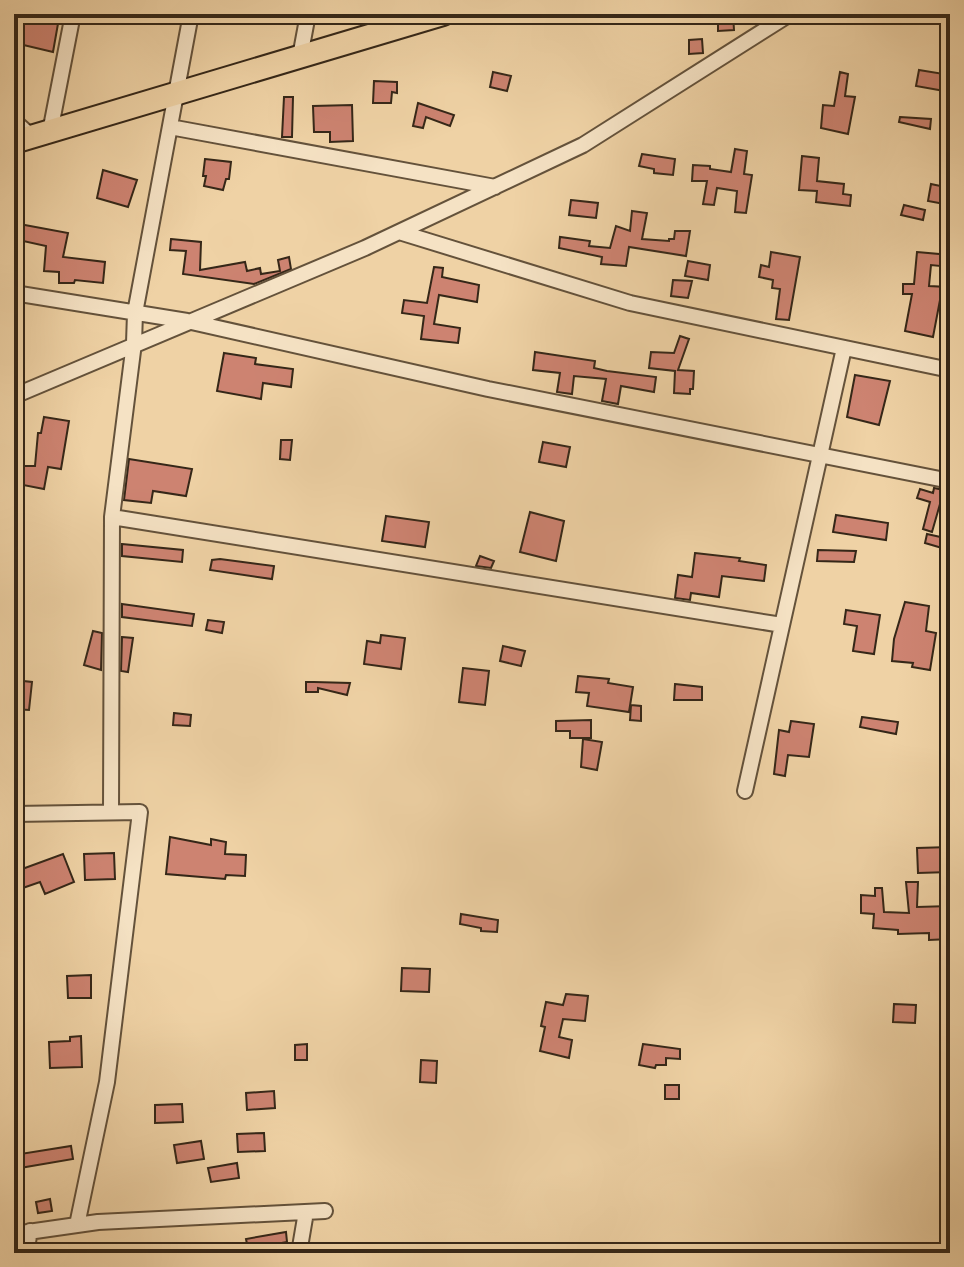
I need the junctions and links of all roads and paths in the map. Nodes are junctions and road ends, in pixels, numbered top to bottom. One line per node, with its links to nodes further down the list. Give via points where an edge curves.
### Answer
1 (73, 14): 10 (street)
2 (191, 14): 7 (street)
3 (308, 14): 6 (street)
4 (443, 14): 6 (highway)
5 (790, 14): 11 (street, via 583,145)
6 (300, 57): 7 (highway)
7 (177, 94): 9 (street); 10 (highway)
8 (14, 121): 10 (street)
9 (170, 127): 11 (street); 14 (street)
10 (32, 137)
11 (495, 187): 12 (street)
12 (399, 232): 15 (street); 17 (street, via 630,303)
13 (14, 293): 14 (street)
14 (135, 313): 15 (street); 16 (street)
15 (187, 321): 16 (street); 20 (street, via 488,389)
16 (134, 343): 19 (street); 22 (street)
17 (844, 348): 18 (street); 20 (street)
18 (950, 370)
19 (14, 396)
20 (820, 454): 21 (street); 23 (street)
21 (950, 481)
22 (112, 517): 23 (street); 25 (street)
23 (782, 625): 24 (street)
24 (745, 791)
25 (111, 812): 26 (street); 29 (street, via 140,812 107,1082)
26 (14, 814)
27 (325, 1211): 28 (street)
28 (306, 1212): 29 (street); 33 (street)
29 (77, 1225): 30 (street)
30 (30, 1231): 31 (street); 32 (street)
31 (14, 1234)
32 (26, 1253)
33 (299, 1253)

